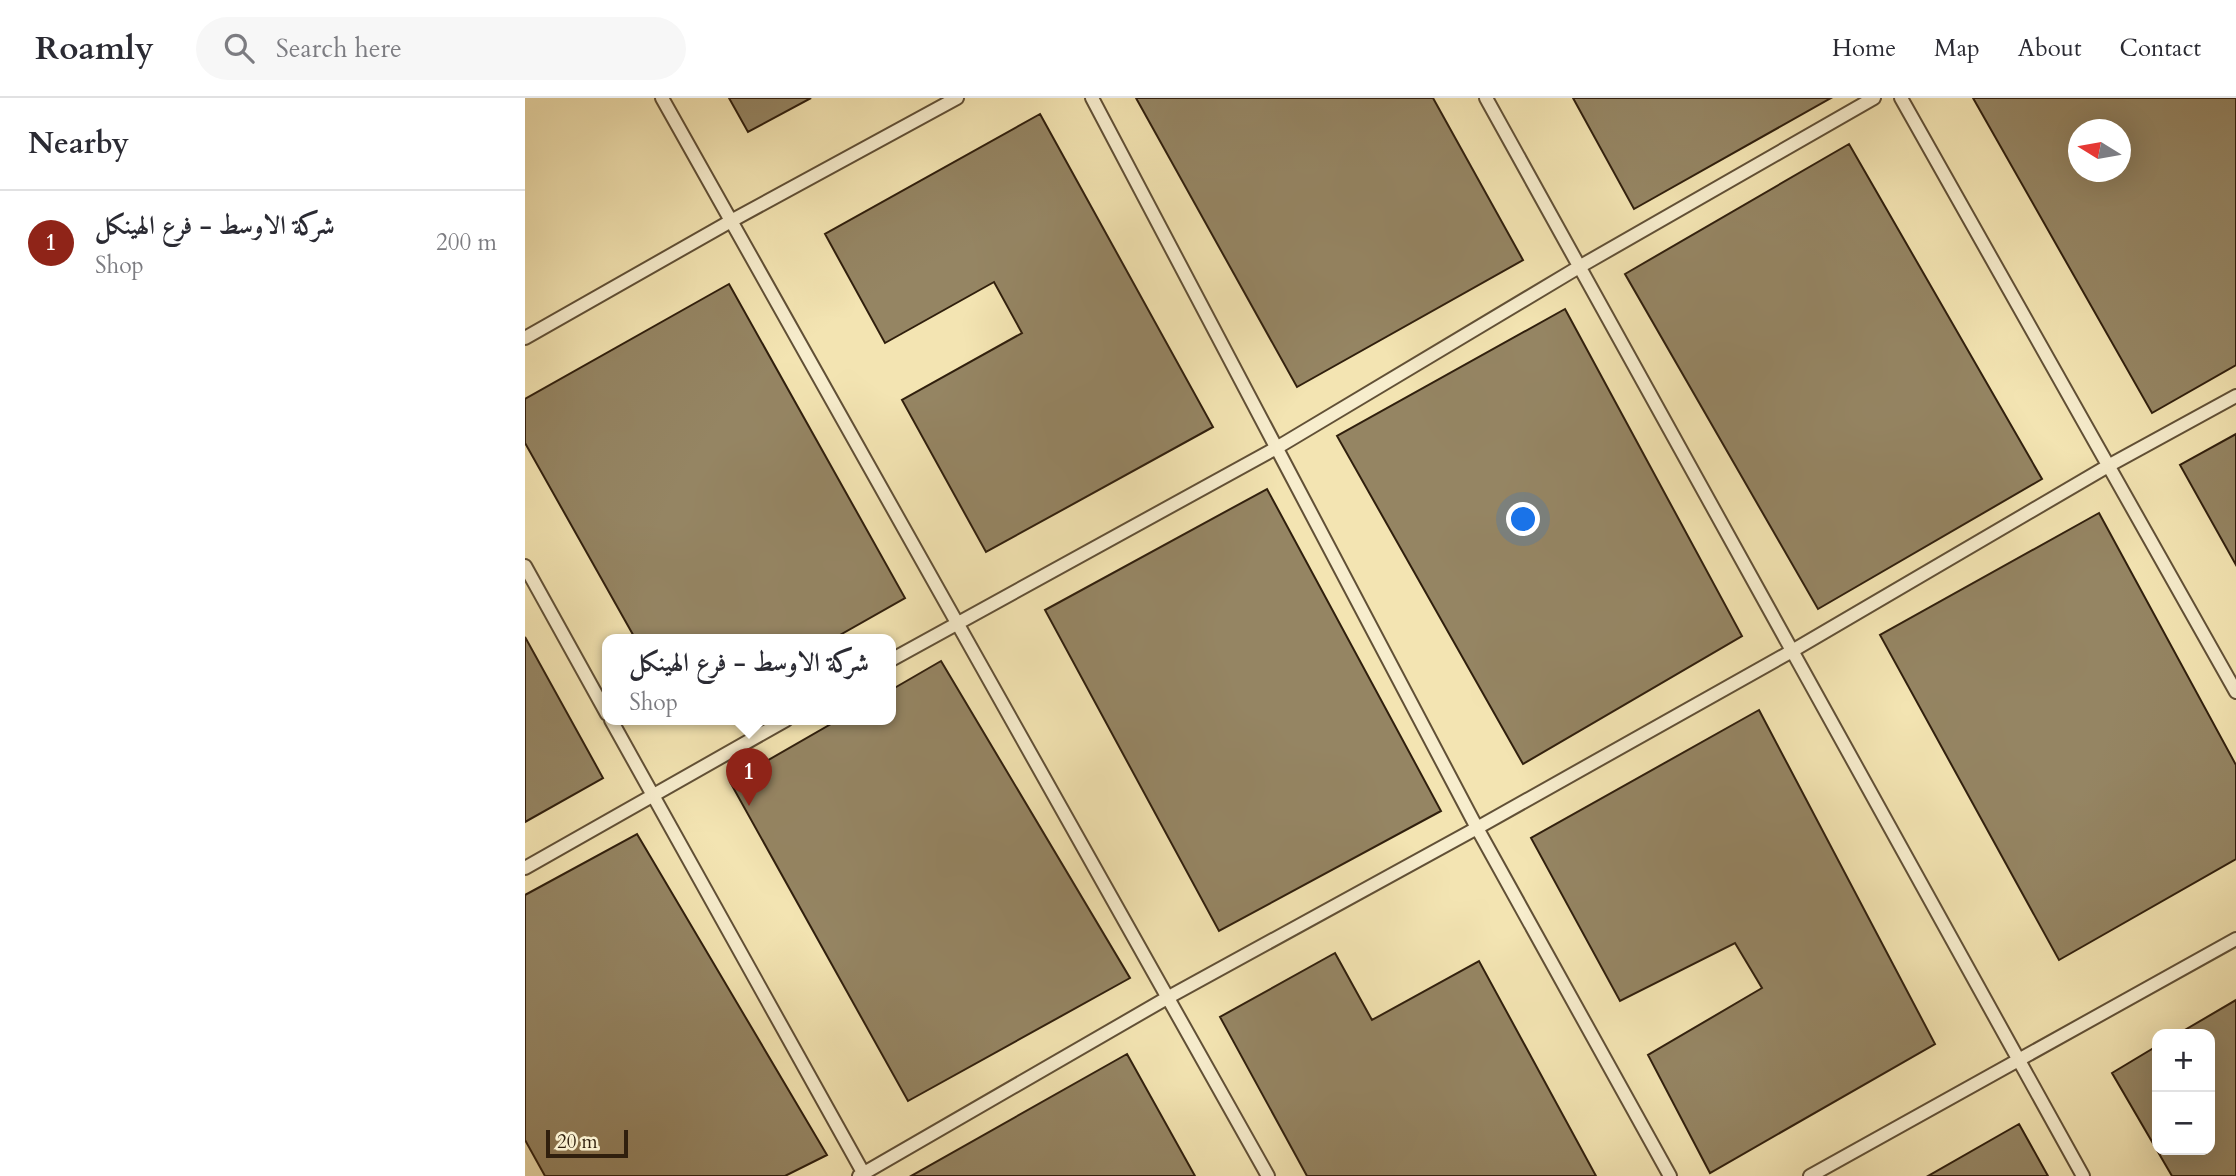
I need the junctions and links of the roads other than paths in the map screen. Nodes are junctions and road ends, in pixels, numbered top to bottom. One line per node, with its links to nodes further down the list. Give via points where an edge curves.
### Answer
1 (662, 98): 7 (lane)
2 (957, 98): 7 (lane)
3 (1091, 98): 11 (lane)
4 (1486, 98): 8 (lane)
5 (1874, 98): 8 (lane)
6 (1901, 98): 12 (lane)
7 (731, 221): 9 (lane); 14 (lane)
8 (1579, 267): 11 (lane); 15 (lane)
9 (525, 338)
10 (2236, 396): 12 (lane)
11 (1278, 447): 14 (lane); 22 (lane)
12 (2108, 466): 15 (lane); 17 (lane)
13 (525, 566): 18 (lane)
14 (957, 622): 16 (lane); 25 (lane)
15 (1792, 651): 22 (lane); 26 (lane)
16 (896, 657)
17 (2236, 692)
18 (602, 705)
19 (614, 725): 21 (lane)
20 (777, 725): 21 (lane)
21 (653, 796): 23 (lane); 27 (lane)
22 (1478, 828): 25 (lane); 29 (lane)
23 (525, 868)
24 (2236, 939): 26 (lane)
25 (1167, 998): 27 (lane); 28 (lane)
26 (2019, 1059): 30 (lane); 31 (lane)
27 (862, 1175)
28 (1268, 1176)
29 (1671, 1176)
30 (1810, 1176)
31 (2084, 1176)

